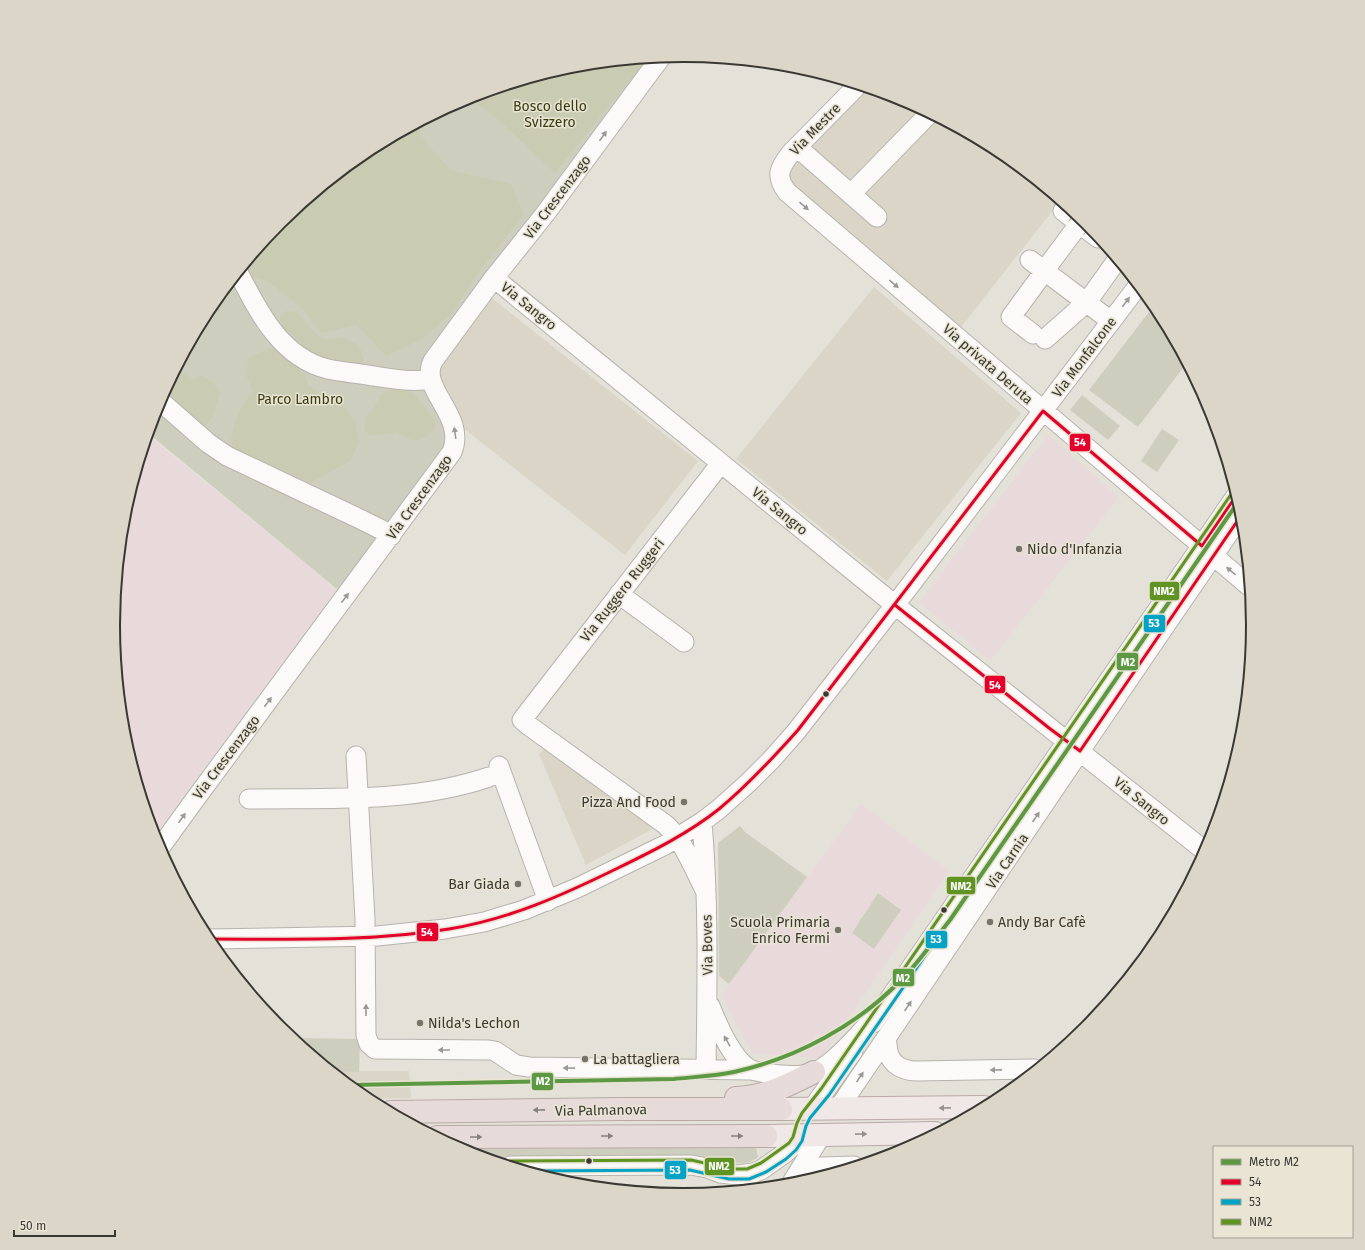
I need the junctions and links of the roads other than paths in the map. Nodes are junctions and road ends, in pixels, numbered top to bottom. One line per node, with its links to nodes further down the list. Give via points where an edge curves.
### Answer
1 (657, 63): 15 (street, Via Crescenzago, one-way to 1, via 545,214)
2 (854, 89): 4 (street, Via Mestre)
3 (926, 117): 6 (street)
4 (797, 147): 5 (street, Via Mestre, via 780,168); 6 (street)
5 (779, 177): 22 (street, Via privata Deruta, one-way to 22, via 787,192)
6 (850, 194): 9 (street)
7 (1063, 211): 8 (street)
8 (1067, 214)
9 (877, 218)
10 (1079, 224): 12 (street)
11 (1030, 260): 18 (street)
12 (1050, 263)
13 (1114, 264): 18 (street)
14 (240, 277): 20 (street, via 258,310 275,334 287,347 305,359 327,369 388,378 422,381)
15 (494, 278): 20 (street, Via Crescenzago, via 435,357 430,368); 23 (street, Via Sangro)
16 (1038, 280): 18 (street, via 1011,317 1039,336)
17 (1135, 290): 19 (street, Via Monfalcone, one-way to 17)
18 (1086, 302): 19 (street)
19 (1111, 321): 22 (street, Via Monfalcone)
20 (431, 379): 26 (street, Via Crescenzago, one-way to 20, via 454,447 456,436 453,424)
21 (164, 405): 26 (street, via 227,456)
22 (1043, 411): 27 (street, Via privata Deruta); 30 (street, Via Monfalcone)
23 (720, 462): 29 (street, Via Ruggero Ruggeri); 30 (street, Via Sangro)
24 (1232, 503): 27 (street, Via Carnia)
25 (1236, 520): 27 (street, Via Carnia)
26 (391, 536): 39 (street, Via Crescenzago, one-way to 26)
27 (1207, 551): 28 (street, Via privata Deruta, one-way to 27); 33 (street, Via Carnia)
28 (1243, 581)
29 (618, 594): 31 (street); 32 (street, Via Ruggero Ruggeri)
30 (895, 605): 33 (street, Via Sangro); 37 (street, Via Monfalcone, via 778,753 736,794)
31 (684, 642)
32 (522, 718): 38 (street, Via Boves, via 523,722 666,825)
33 (1073, 746): 40 (street, Via Sangro); 46 (street, Via Carnia); 47 (street, Via Carnia, one-way to 33)
34 (356, 756): 35 (street)
35 (358, 797): 36 (street); 42 (street, via 424,792 474,782 494,771); 43 (street)
36 (249, 799)
37 (702, 822): 38 (street, Via Monfalcone); 41 (street, Via Boves)
38 (677, 838): 41 (street, Via Boves); 42 (street, Via Monfalcone)
39 (164, 844)
40 (1200, 847)
41 (706, 892): 45 (street, Via Boves)
42 (548, 901): 43 (street, Via Monfalcone, via 503,917 466,926)
43 (365, 936): 44 (street, Via Monfalcone); 49 (street, one-way to 43, via 529,1067 516,1065 490,1050 372,1048 366,1035)
44 (215, 939)
45 (708, 999): 49 (street, Via Boves); 50 (street, Via Boves, one-way to 45, via 738,1059 720,1028)
46 (879, 1013): 51 (street, via 837,1056); 55 (street, Via Carnia)
47 (886, 1038): 48 (street, one-way to 47, via 906,1070 892,1062); 56 (street, Via Carnia, one-way to 47)
48 (1028, 1069)
49 (706, 1070): 50 (street)
50 (751, 1070): 51 (street, via 787,1075)
51 (814, 1072): 53 (highway, via 776,1090 756,1096 639,1102)
52 (973, 1107): 56 (main road, Via Palmanova, one-way to 56)
53 (620, 1109): 54 (highway, Via Palmanova); 57 (highway, Via Palmanova, one-way to 57)
54 (781, 1109): 55 (main road, Via Palmanova)
55 (812, 1109): 56 (main road, Via Palmanova); 59 (main road, via 801,1122)
56 (838, 1109): 60 (main road)
57 (399, 1112)
58 (925, 1133): 60 (main road, Via Palmanova, one-way to 58)
59 (799, 1134): 60 (main road, Via Palmanova); 61 (main road, Via Palmanova); 65 (street, via 795,1144 785,1154 761,1170 746,1175)
60 (822, 1134): 67 (street)
61 (766, 1136): 62 (highway, Via Palmanova, one-way to 61)
62 (449, 1137)
63 (527, 1166): 65 (street, via 691,1166 707,1168)
64 (838, 1166): 66 (street, via 822,1166)
65 (720, 1174): 68 (street)
66 (802, 1175)
67 (796, 1176)
68 (732, 1186)

